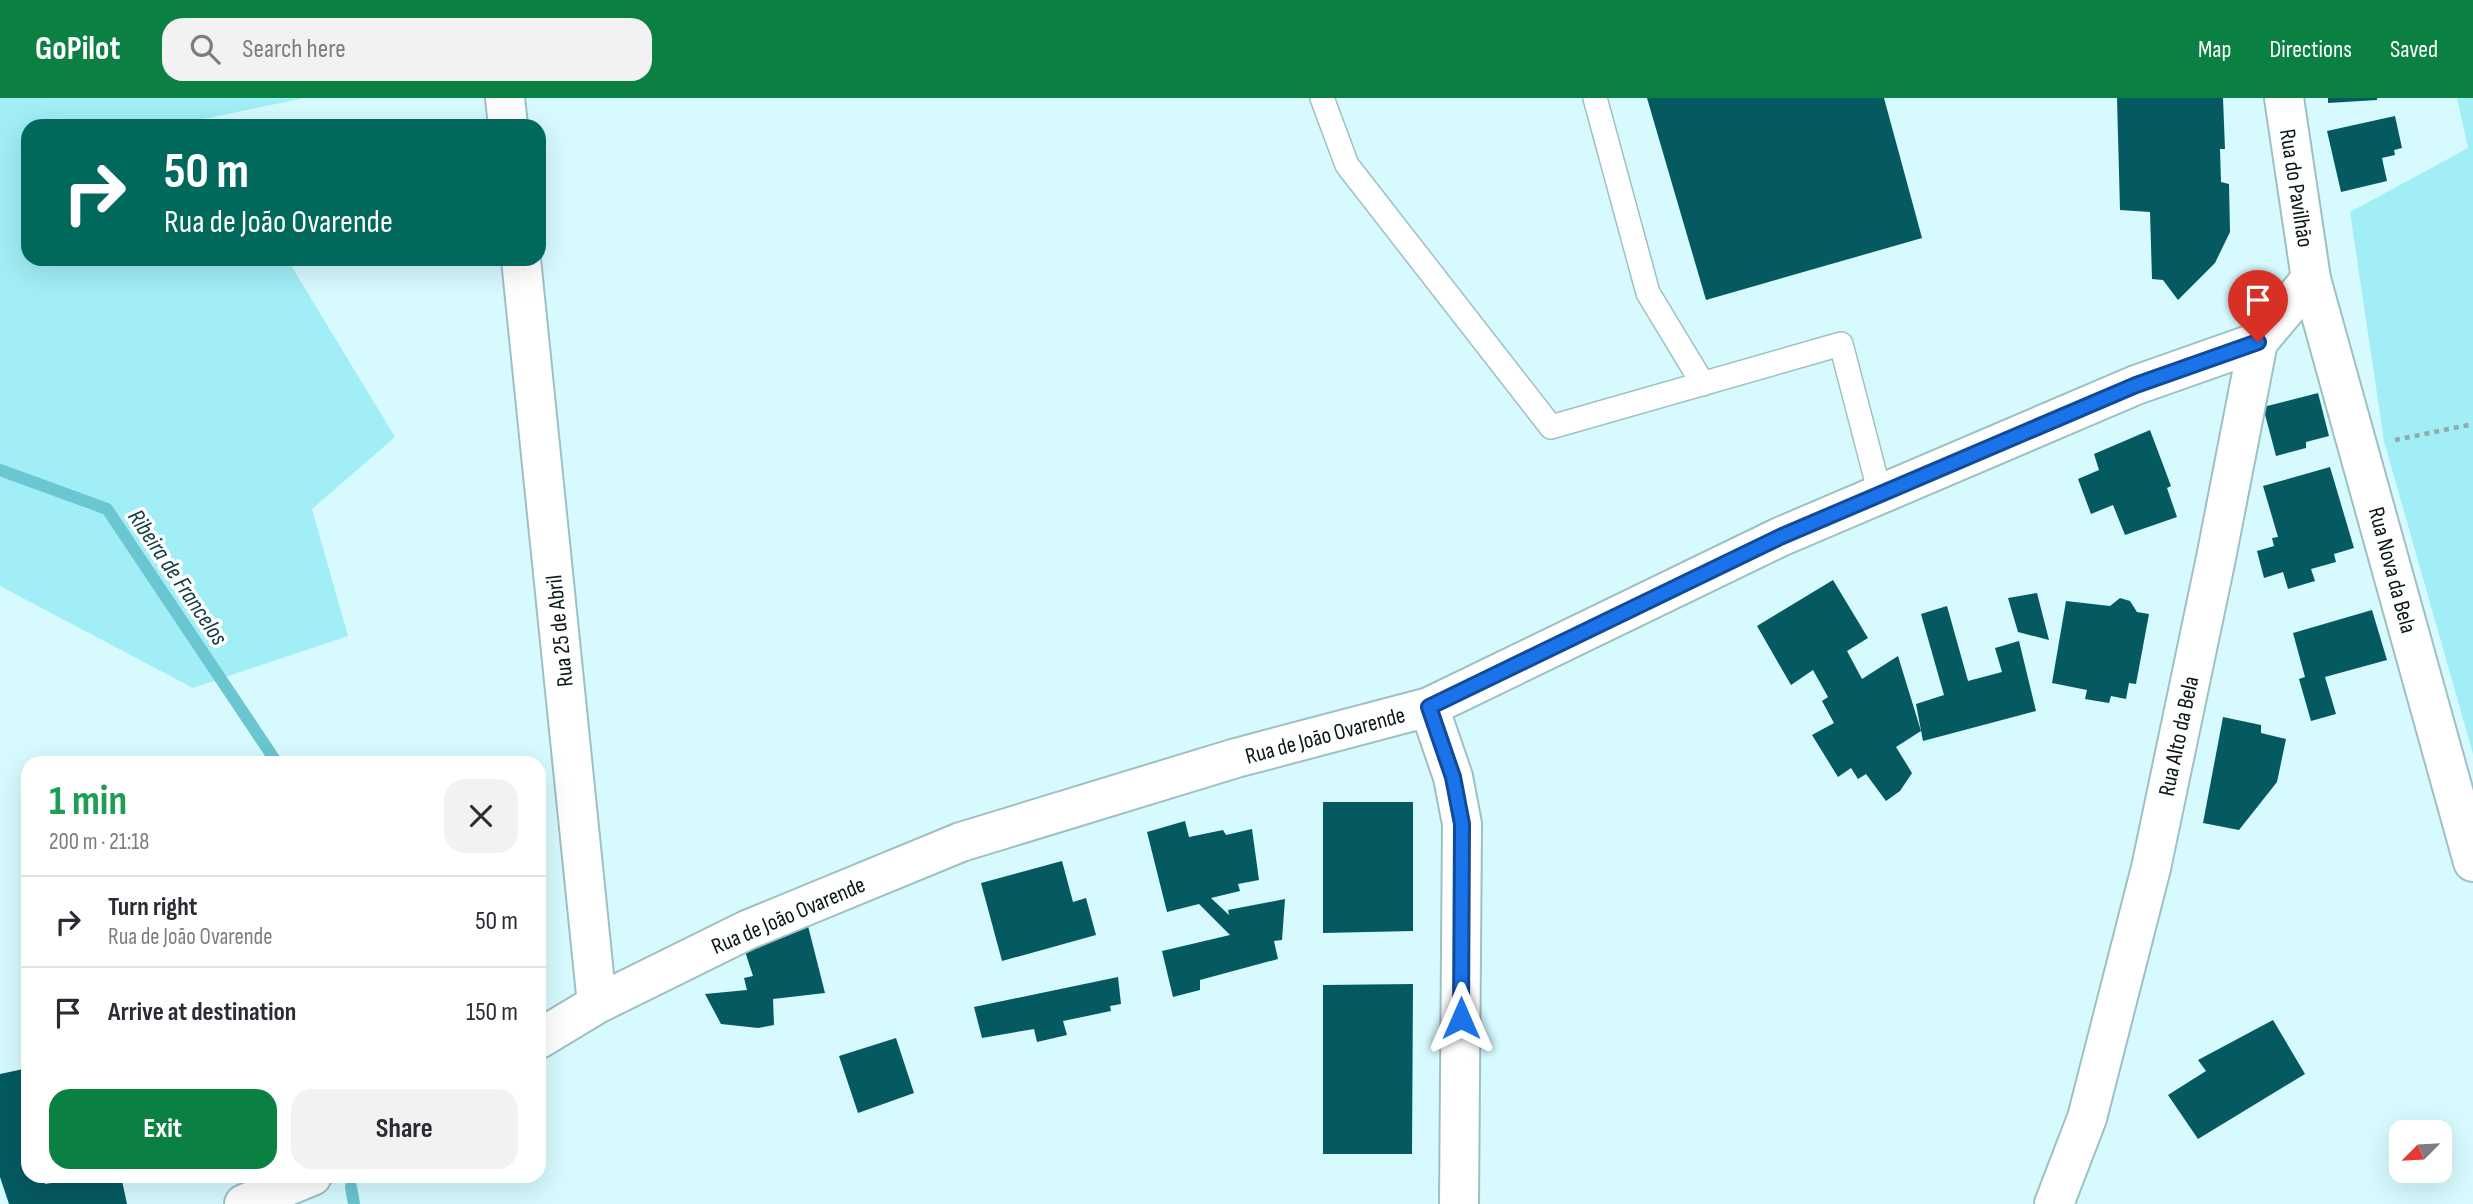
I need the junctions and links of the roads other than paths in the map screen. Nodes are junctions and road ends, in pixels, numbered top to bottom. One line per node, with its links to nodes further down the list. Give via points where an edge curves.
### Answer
1 (505, 98): 5 (street)
2 (1595, 98): 9 (lane, via 1648,293)
3 (2284, 98): 7 (street, Rua do Pavilhão)
4 (1326, 99): 9 (lane, via 1347,165 1551,427)
5 (507, 119)
6 (522, 266): 13 (street, Rua 25 de Abril)
7 (2311, 279): 8 (street, Rua Alto da Bela); 12 (street, Rua Nova da Bela)
8 (2258, 342): 10 (street, Rua de João Ovarende, via 2136,385); 18 (street, Rua Alto da Bela, via 2151,868 2087,1118)
9 (1703, 384): 10 (lane, via 1841,344)
10 (1880, 494): 11 (street, Rua de João Ovarende, via 1780,537)
11 (1429, 707): 13 (street, Rua de João Ovarende, via 1236,758 961,842 747,930); 17 (street, via 1453,777 1462,824)
12 (2473, 862)
13 (597, 1004): 14 (street, Rua de João Ovarende)
14 (546, 1035)
15 (295, 1183): 16 (street)
16 (244, 1204)
17 (1459, 1204)
18 (2054, 1204)

